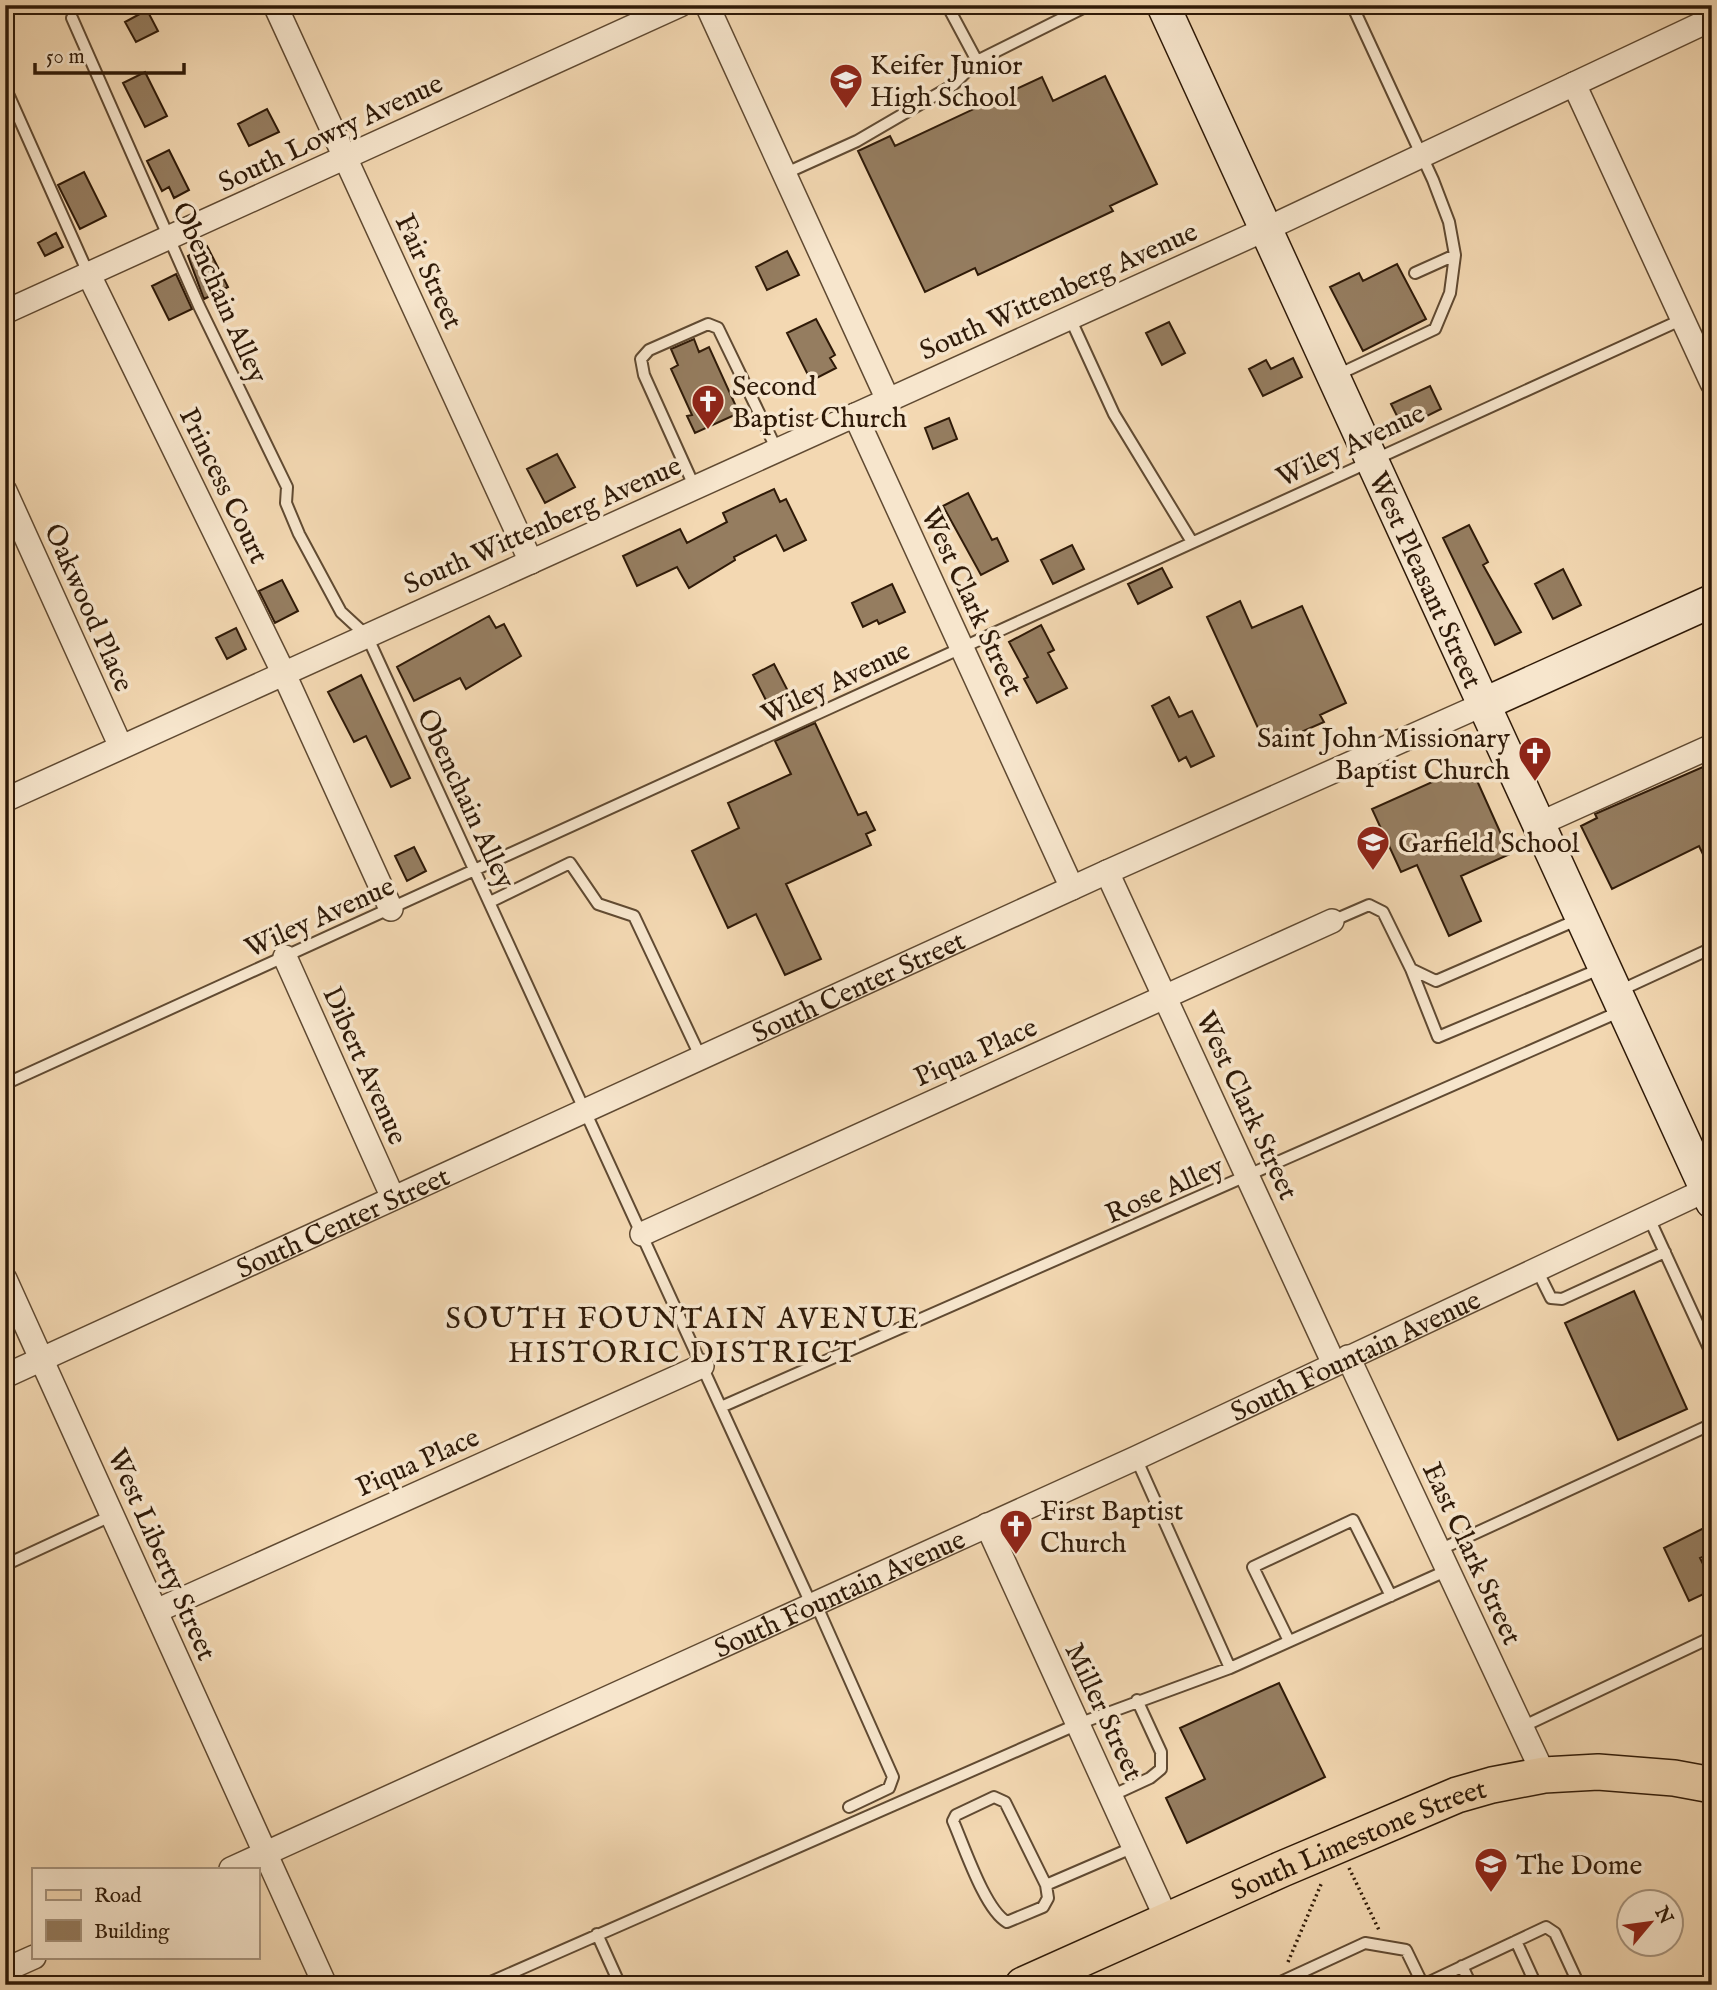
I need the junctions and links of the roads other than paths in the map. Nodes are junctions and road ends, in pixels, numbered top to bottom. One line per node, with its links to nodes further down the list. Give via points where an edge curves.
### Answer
1 (275, 5): 14 (street, Fair Street)
2 (680, 5): 14 (street, South Lowry Avenue)
3 (707, 5): 15 (street)
4 (947, 5): 10 (lane)
5 (1089, 5): 10 (lane)
6 (1163, 5): 16 (street, West Pleasant Street)
7 (1352, 5): 13 (lane)
8 (72, 18): 17 (lane, Obenchain Alley)
9 (1712, 19): 11 (street, South Wittenberg Avenue)
10 (976, 61): 15 (lane, via 953,85 858,141)
11 (1574, 83): 13 (street, South Wittenberg Avenue); 23 (street)
12 (5, 87): 19 (lane, Princess Court)
13 (1421, 156): 16 (street, South Wittenberg Avenue); 18 (lane, via 1449,222)
14 (345, 158): 17 (street, South Lowry Avenue); 33 (street, Fair Street)
15 (784, 174): 26 (street)
16 (1266, 229): 22 (street, South Wittenberg Avenue); 24 (street, West Pleasant Street)
17 (171, 237): 19 (street, South Lowry Avenue); 35 (lane, Obenchain Alley, via 188,282 287,487 286,503 299,534 341,611)
18 (1455, 255): 20 (lane); 24 (lane, via 1450,293 1435,330)
19 (88, 273): 21 (street, South Lowry Avenue); 37 (street, Princess Court)
20 (1415, 274)
21 (5, 312)
22 (1070, 318): 26 (street, South Wittenberg Avenue); 32 (lane, via 1114,414)
23 (1683, 319): 25 (street); 29 (lane, Wiley Avenue)
24 (1334, 377): 29 (street, West Pleasant Street)
25 (1712, 383)
26 (888, 400): 27 (street, South Wittenberg Avenue)
27 (855, 415): 28 (street, South Wittenberg Avenue); 36 (street, West Clark Street)
28 (777, 450): 30 (street, South Wittenberg Avenue); 30 (lane, via 718,328 708,324 649,350 641,359 644,375)
29 (1371, 459): 32 (lane, Wiley Avenue); 38 (street, West Pleasant Street)
30 (695, 488): 33 (street, South Wittenberg Avenue)
31 (5, 491): 40 (street, Oakwood Place)
32 (1192, 541): 36 (lane, Wiley Avenue)
33 (531, 562): 35 (street, South Wittenberg Avenue)
34 (1712, 601): 38 (street, South Center Street)
35 (367, 636): 37 (street, South Wittenberg Avenue); 43 (lane, Obenchain Alley)
36 (961, 648): 43 (lane, Wiley Avenue); 45 (street, West Clark Street)
37 (284, 674): 40 (street, South Wittenberg Avenue); 47 (street, Princess Court)
38 (1485, 705): 42 (street, West Pleasant Street); 44 (street, South Center Street)
39 (1712, 746): 42 (street)
40 (121, 747): 41 (street, South Wittenberg Avenue)
41 (5, 800)
42 (1539, 824): 48 (street, West Pleasant Street)
43 (475, 871): 46 (lane, Obenchain Alley); 47 (lane, Wiley Avenue)
44 (1107, 872): 45 (street, South Center Street); 54 (street, West Clark Street)
45 (1072, 888): 55 (street, South Center Street)
46 (490, 902): 55 (lane, via 570,863 598,904 634,916); 57 (lane, Obenchain Alley)
47 (391, 909): 51 (lane, Wiley Avenue)
48 (1582, 918): 52 (lane, via 1436,981); 53 (street, West Pleasant Street)
49 (1332, 921): 52 (lane, via 1368,905 1383,912); 54 (street, Piqua Place)
50 (1712, 948): 53 (lane)
51 (285, 957): 56 (lane, Wiley Avenue); 60 (street, Dibert Avenue)
52 (1411, 969): 53 (lane, via 1438,1037)
53 (1615, 990): 58 (lane, Rose Alley); 59 (street, West Pleasant Street)
54 (1165, 997): 58 (street, West Clark Street); 62 (street, Piqua Place)
55 (701, 1058): 57 (street, South Center Street)
56 (5, 1084)
57 (585, 1110): 60 (street, South Center Street); 62 (lane, Obenchain Alley)
58 (1248, 1177): 68 (street, West Clark Street); 71 (lane, Rose Alley)
59 (1710, 1193): 61 (street, South Fountain Avenue)
60 (393, 1198): 67 (street, South Center Street)
61 (1649, 1217): 63 (lane); 64 (street, South Fountain Avenue)
62 (642, 1234): 69 (lane, Obenchain Alley)
63 (1665, 1252): 64 (lane, via 1562,1299 1551,1298); 66 (lane)
64 (1537, 1270): 68 (street, South Fountain Avenue)
65 (5, 1279): 67 (street, West Liberty Street)
66 (1712, 1354)
67 (42, 1359): 70 (street, South Center Street); 74 (street, West Liberty Street)
68 (1341, 1361): 73 (street, South Fountain Avenue); 76 (street, East Clark Street)
69 (702, 1366): 71 (lane, Obenchain Alley); 80 (street, Piqua Place)
70 (5, 1376)
71 (721, 1407): 79 (lane, Obenchain Alley)
72 (1712, 1424): 76 (lane)
73 (1136, 1458): 75 (street, South Fountain Avenue); 83 (lane)
74 (113, 1515): 77 (lane); 80 (street, West Liberty Street)
75 (987, 1525): 79 (street, South Fountain Avenue); 85 (street, Miller Street)
76 (1444, 1560): 78 (lane); 86 (street, East Clark Street)
77 (5, 1565)
78 (1391, 1596): 82 (lane); 82 (lane, via 1353,1520 1253,1567)
79 (814, 1605): 90 (lane, Obenchain Alley, via 893,1777 889,1788); 92 (street, South Fountain Avenue)
80 (156, 1611): 92 (street, West Liberty Street)
81 (1712, 1637): 86 (lane)
82 (1289, 1641): 83 (lane)
83 (1230, 1668): 84 (lane)
84 (1136, 1700): 85 (lane); 89 (lane, via 1161,1752 1161,1769)
85 (1078, 1724): 89 (street, Miller Street); 96 (lane)
86 (1522, 1727): 87 (street, East Clark Street)
87 (1544, 1775): 88 (main road, South Limestone Street, via 1598,1772); 95 (main road, South Limestone Street, via 1457,1796)
88 (1712, 1785)
89 (1111, 1796): 91 (street, Miller Street)
90 (849, 1807)
91 (1134, 1847): 94 (lane); 95 (street, Miller Street)
92 (266, 1854): 93 (street, South Fountain Avenue); 103 (street, West Liberty Street)
93 (233, 1868)
94 (1046, 1885): 94 (lane, via 1048,1898 1042,1907 1007,1922 999,1918 953,1821 956,1815 995,1797 1005,1802)
95 (1168, 1922): 105 (main road, South Limestone Street)
96 (597, 1934): 101 (lane); 104 (lane)
97 (1516, 1941): 99 (lane); 108 (lane); 109 (lane, via 1546,1927 1555,1933)
98 (32, 1958): 100 (street)
99 (1462, 1966): 106 (lane); 107 (lane)
100 (5, 1970)
101 (490, 1983)
102 (1277, 1983): 106 (lane, via 1366,1943 1406,1950)
103 (325, 1985)
104 (620, 1985)
105 (1023, 1985)
106 (1423, 1985)
107 (1471, 1985)
108 (1536, 1985)
109 (1579, 1985)

